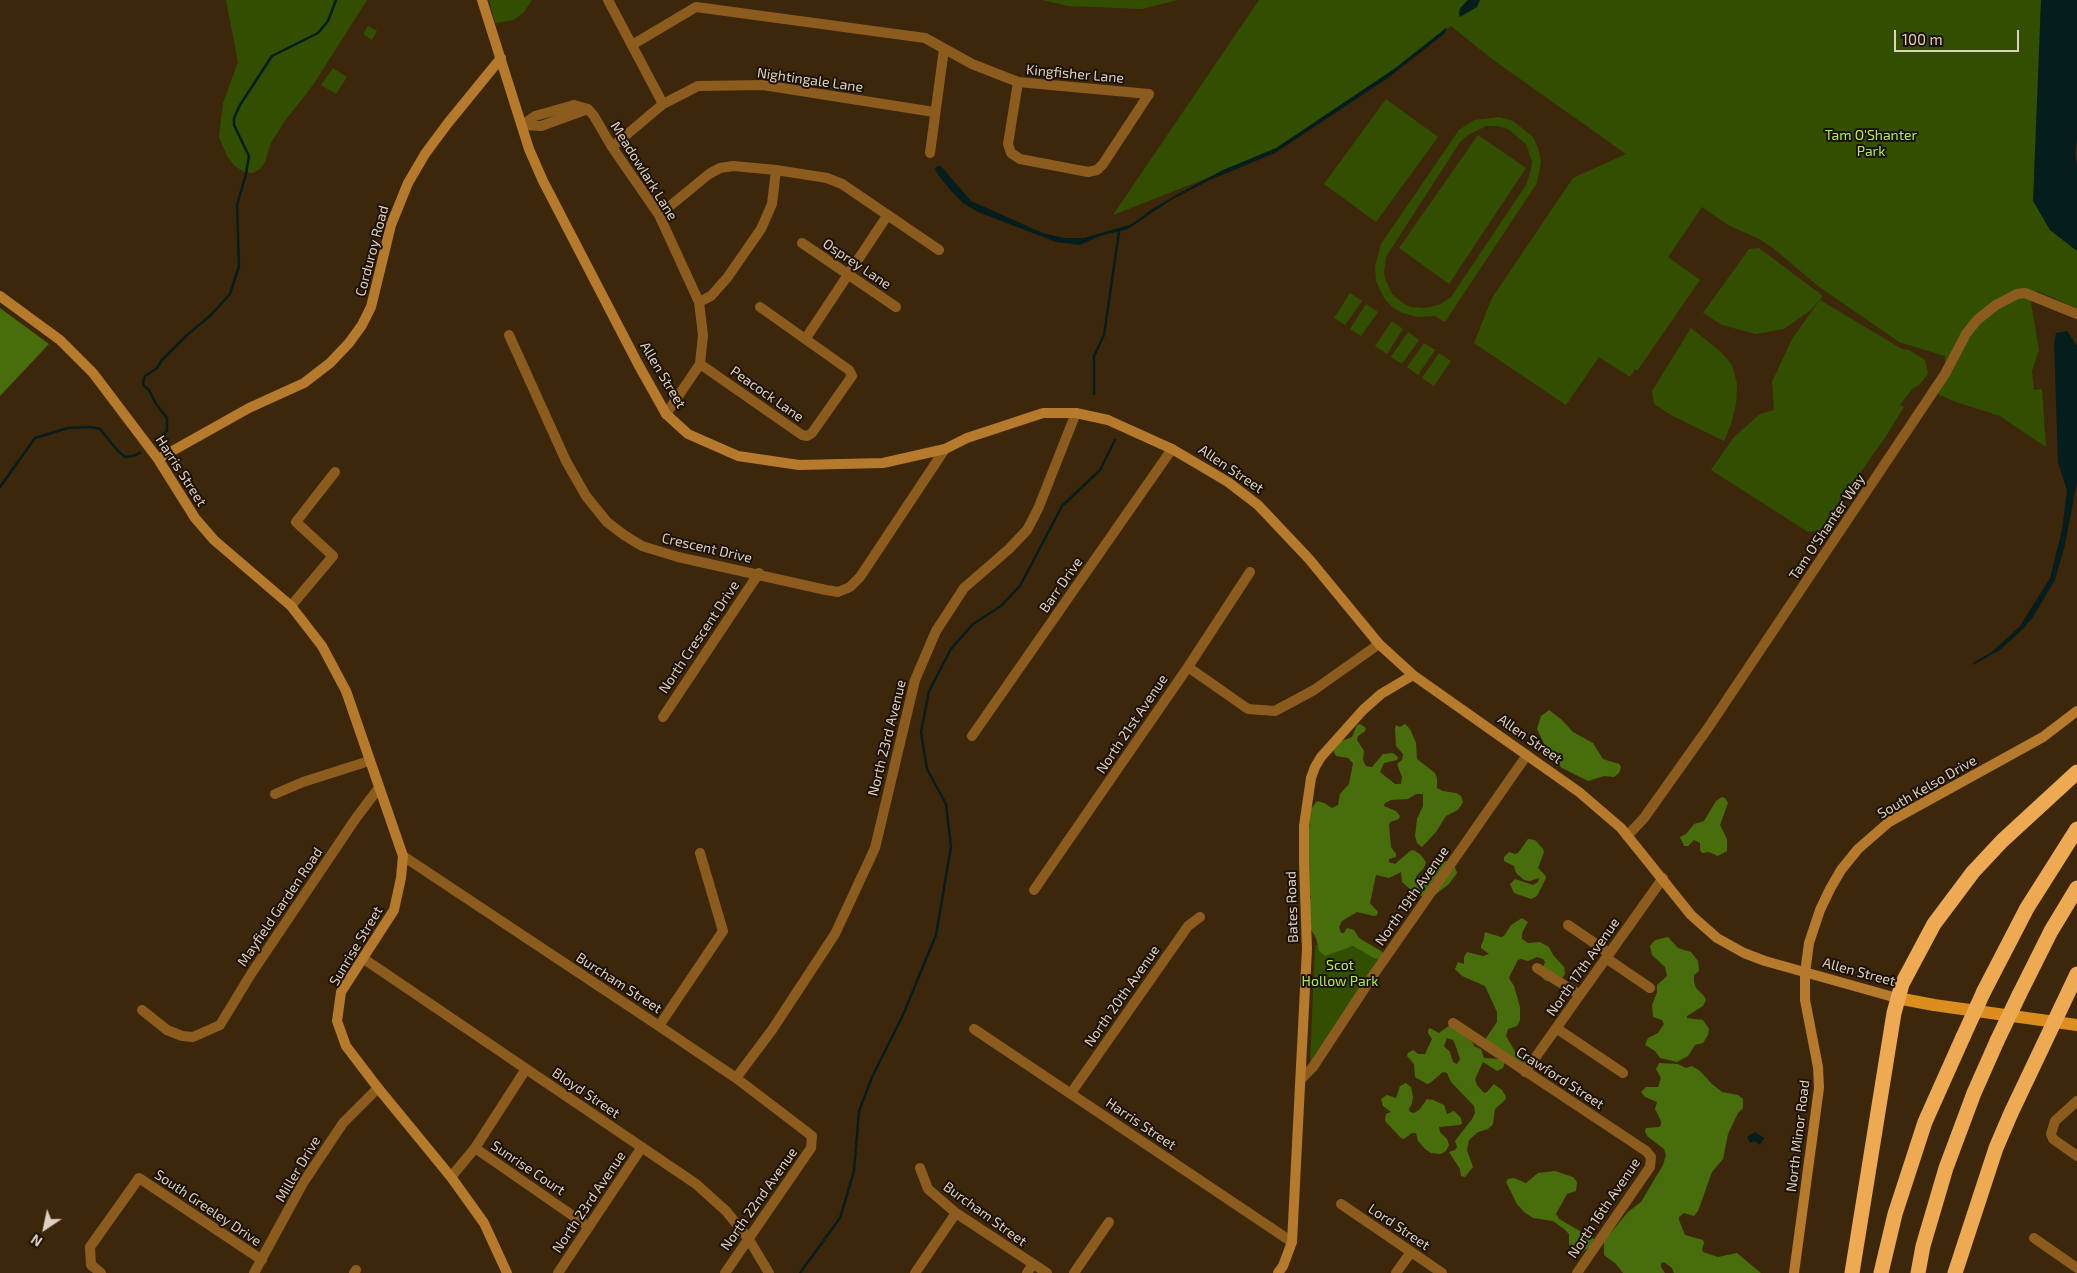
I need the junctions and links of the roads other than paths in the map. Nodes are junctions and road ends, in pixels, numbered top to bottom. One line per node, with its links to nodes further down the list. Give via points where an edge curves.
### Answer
1 (482, 0): 5 (street, Allen Street)
2 (608, 0): 3 (street)
3 (632, 45): 4 (street, Kingfisher Lane, via 696,7 925,38); 7 (street)
4 (944, 49): 6 (street, Kingfisher Lane); 8 (street)
5 (501, 58): 9 (street, Allen Street); 30 (street, Corduroy Road, via 448,123 408,183 392,225 371,307 349,343 330,363 304,382 249,408)
6 (1018, 82): 6 (street, Kingfisher Lane, via 1149,94 1103,164 1088,172 1020,159 1011,153 1008,144)
7 (663, 104): 8 (street, Nightingale Lane, via 698,86 763,85); 10 (street, Nightingale Lane)
8 (934, 112): 11 (street)
9 (522, 125): 10 (street, Meadowlark Lane, via 541,126 588,109); 27 (street, Allen Street, via 558,214)
10 (612, 147): 13 (street, Meadowlark Lane)
11 (930, 153)
12 (776, 170): 13 (street, via 720,168); 14 (street, via 827,178 842,184); 19 (street, via 772,204 760,229 727,278 711,296)
13 (658, 215): 19 (street, Meadowlark Lane)
14 (887, 216): 16 (street); 17 (street)
15 (802, 243): 17 (street, Osprey Lane)
16 (939, 250)
17 (850, 275): 21 (street, Osprey Lane); 24 (street)
18 (0, 296): 30 (street, Harris Street, via 60,340 93,373)
19 (698, 302): 25 (street, Meadowlark Lane, via 703,336)
20 (760, 307): 24 (street, Peacock Lane)
21 (896, 307)
22 (2077, 314): 47 (street, Tam O'Shanter Way, via 2024,293 1996,305 1977,320 1945,374 1708,728 1644,818)
23 (509, 335): 33 (street, Crescent Drive, via 566,461 586,496 607,522 642,546 678,557)
24 (806, 338): 25 (street, Peacock Lane, via 849,370 852,376 807,436)
25 (700, 364): 27 (street, Meadowlark Lane)
26 (1076, 413): 28 (street, Allen Street, via 1043,413 967,438); 29 (street, Allen Street, via 1108,420); 74 (street, North 23rd Avenue, via 1027,530 964,588 936,631 915,680 875,848 835,934)
27 (666, 414): 28 (street, Allen Street, via 688,434 738,456 799,465 883,463)
28 (945, 449): 33 (street, Crescent Drive, via 860,577 850,587 838,592)
29 (1172, 449): 35 (street, Allen Street, via 1228,482 1258,505 1309,559); 40 (street, Barr Drive)
30 (158, 459): 34 (street, Harris Street, via 194,518 214,540)
31 (335, 472): 34 (street, via 296,522 333,556)
32 (1250, 572): 36 (street, North 21st Avenue)
33 (759, 573): 39 (street, North Crescent Drive)
34 (291, 606): 42 (street, Sunrise Street, via 322,646 346,691)
35 (1379, 644): 36 (street, via 1314,690 1274,711 1248,709); 37 (street, Allen Street)
36 (1188, 667): 52 (street, North 21st Avenue)
37 (1414, 675): 41 (street, Allen Street); 75 (street, Bates Road, via 1381,694 1363,710 1321,757 1311,778 1304,826 1307,949)
38 (2077, 711): 58 (street, South Kelso Drive, via 2043,737 1889,822 1865,843 1841,870 1820,910 1809,943)
39 (663, 716)
40 (972, 736)
41 (1527, 755): 47 (street, Allen Street, via 1579,792); 75 (street, North 19th Avenue, via 1313,1067)
42 (369, 761): 44 (street, Sunrise Street); 45 (street)
43 (2077, 772): 62 (highway, via 1997,846 1962,885 1927,935)
44 (378, 788): 49 (street, Sunrise Street); 64 (street, Mayfield Garden Road, via 220,1025 193,1037 166,1030)
45 (275, 794)
46 (2077, 829): 112 (highway, bridge, via 2027,908 1984,991 1925,1122 1894,1214)
47 (1627, 836): 50 (street, Allen Street)
48 (700, 853): 68 (street, via 723,931)
49 (403, 856): 56 (street, Sunrise Street, via 402,878 394,910); 68 (street, Burcham Street)
50 (1663, 878): 55 (street, North 17th Avenue); 58 (street, Allen Street, via 1691,915 1717,938 1744,953)
51 (2077, 888): 113 (highway, bridge, via 2051,931 1974,1093 1946,1168)
52 (1034, 890)
53 (1200, 917): 77 (street, North 20th Avenue, via 1188,926)
54 (1568, 925): 55 (street)
55 (1607, 956): 60 (street); 61 (street, North 17th Avenue)
56 (364, 959): 71 (street, Bloyd Street); 76 (street, Sunrise Street, via 341,992 336,1021 346,1046)
57 (1537, 968): 61 (street)
58 (1805, 973): 62 (street, Allen Street); 110 (street, North Minor Road, via 1805,1000 1820,1088)
59 (2076, 977): 63 (highway); 66 (highway)
60 (1650, 988)
61 (1580, 995): 69 (street, North 17th Avenue)
62 (1897, 998): 66 (main road, Allen Street); 111 (highway)
63 (2077, 999)
64 (142, 1010)
65 (1453, 1023): 72 (street, Crawford Street)
66 (2055, 1023): 67 (main road, Allen Street); 114 (highway, via 1996,1148)
67 (2077, 1025)
68 (659, 1026): 74 (street, Burcham Street)
69 (1556, 1028): 72 (street, North 17th Avenue); 73 (street)
70 (974, 1029): 77 (street, Harris Street)
71 (526, 1069): 80 (street, Bloyd Street); 81 (street)
72 (1525, 1072): 83 (street, Crawford Street)
73 (1624, 1073)
74 (736, 1078): 79 (street, Burcham Street, via 808,1132)
75 (1302, 1078): 92 (street, Bates Road)
76 (378, 1088): 85 (street, Sunrise Street); 94 (street, Miller Drive, via 343,1123 303,1183)
77 (1071, 1093): 92 (street, Harris Street)
78 (2077, 1101): 82 (street, via 2055,1121 2051,1134 2053,1139)
79 (813, 1141): 90 (street, North 22nd Avenue)
80 (642, 1147): 89 (street, North 23rd Avenue); 90 (street, Bloyd Street, via 713,1198)
81 (475, 1148): 85 (street); 89 (street, Sunrise Court)
82 (2077, 1156)
83 (1651, 1157): 109 (street, North 16th Avenue, via 1650,1167)
84 (920, 1168): 87 (street, Burcham Street, via 928,1189)
85 (451, 1177): 99 (street, Sunrise Street, via 484,1223)
86 (1341, 1204): 93 (street, Lord Street)
87 (956, 1213): 96 (street, Burcham Street); 103 (street)
88 (1109, 1222): 105 (street)
89 (589, 1227): 100 (street, North 23rd Avenue)
90 (748, 1238): 101 (street, North 22nd Avenue); 102 (street, Bloyd Street)
91 (2034, 1238): 95 (street)
92 (1292, 1242): 106 (street, Bates Road)
93 (1411, 1252): 107 (street); 108 (street, Lord Street)
94 (262, 1260): 97 (street, South Greeley Drive, via 139,1178 90,1247 91,1265); 98 (street, Miller Drive)
95 (2077, 1268)
96 (1030, 1269): 104 (street, Burcham Street)
97 (102, 1273)
98 (254, 1273)
99 (507, 1273)
100 (558, 1273)
101 (725, 1273)
102 (770, 1273)
103 (916, 1273)
104 (1047, 1273)
105 (1074, 1273)
106 (1278, 1273)
107 (1396, 1273)
108 (1442, 1273)
109 (1577, 1273)
110 (1794, 1273)
111 (1852, 1273)
112 (1881, 1273)
113 (1918, 1273)
114 (1955, 1273)

